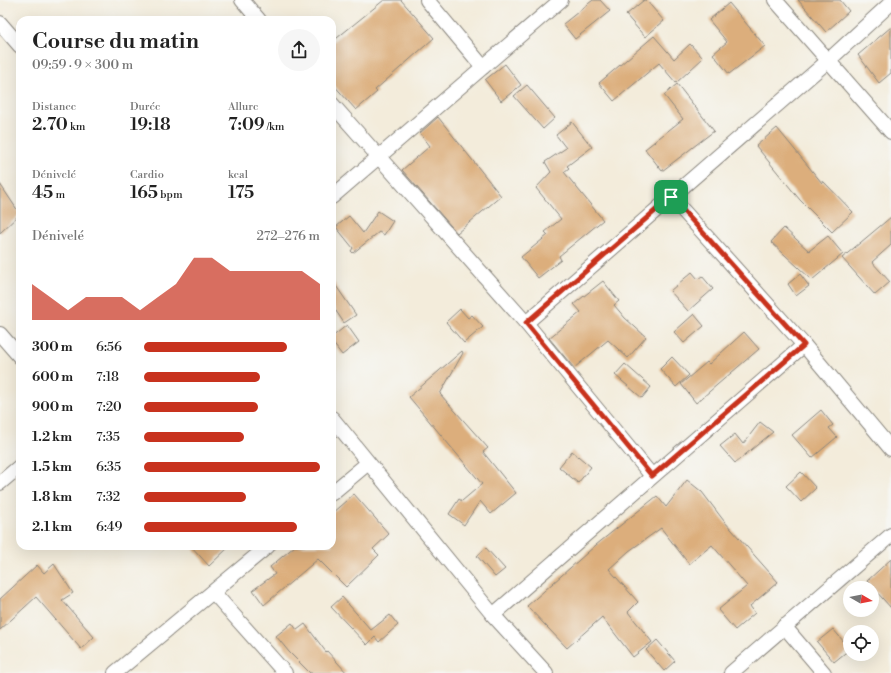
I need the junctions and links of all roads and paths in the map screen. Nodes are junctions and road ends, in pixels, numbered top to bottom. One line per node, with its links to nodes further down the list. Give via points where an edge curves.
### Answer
1 (242, 0): 6 (street)
2 (427, 0): 10 (street)
3 (561, 0): 10 (street)
4 (775, 0): 9 (street)
5 (891, 3): 9 (street)
6 (256, 16)
7 (0, 23): 8 (street)
8 (16, 41)
9 (829, 60): 12 (street); 15 (street)
10 (483, 67): 13 (street)
11 (336, 109): 13 (street)
12 (891, 132)
13 (378, 157): 14 (street); 16 (street)
14 (336, 194)
15 (671, 197): 16 (street); 18 (street)
16 (526, 323): 24 (street)
17 (0, 334): 19 (street)
18 (804, 345): 21 (street); 24 (street)
19 (16, 353)
20 (336, 423): 22 (street)
21 (891, 449)
22 (368, 463): 26 (street); 30 (street)
23 (16, 469): 25 (street)
24 (652, 476): 30 (street)
25 (0, 483)
26 (336, 490)
27 (891, 535): 31 (street)
28 (263, 550): 29 (street)
29 (213, 592): 32 (street); 33 (street)
30 (493, 616): 34 (street)
31 (784, 626): 35 (street); 36 (street)
32 (115, 673)
33 (285, 673)
34 (546, 673)
35 (731, 673)
36 (824, 673)

